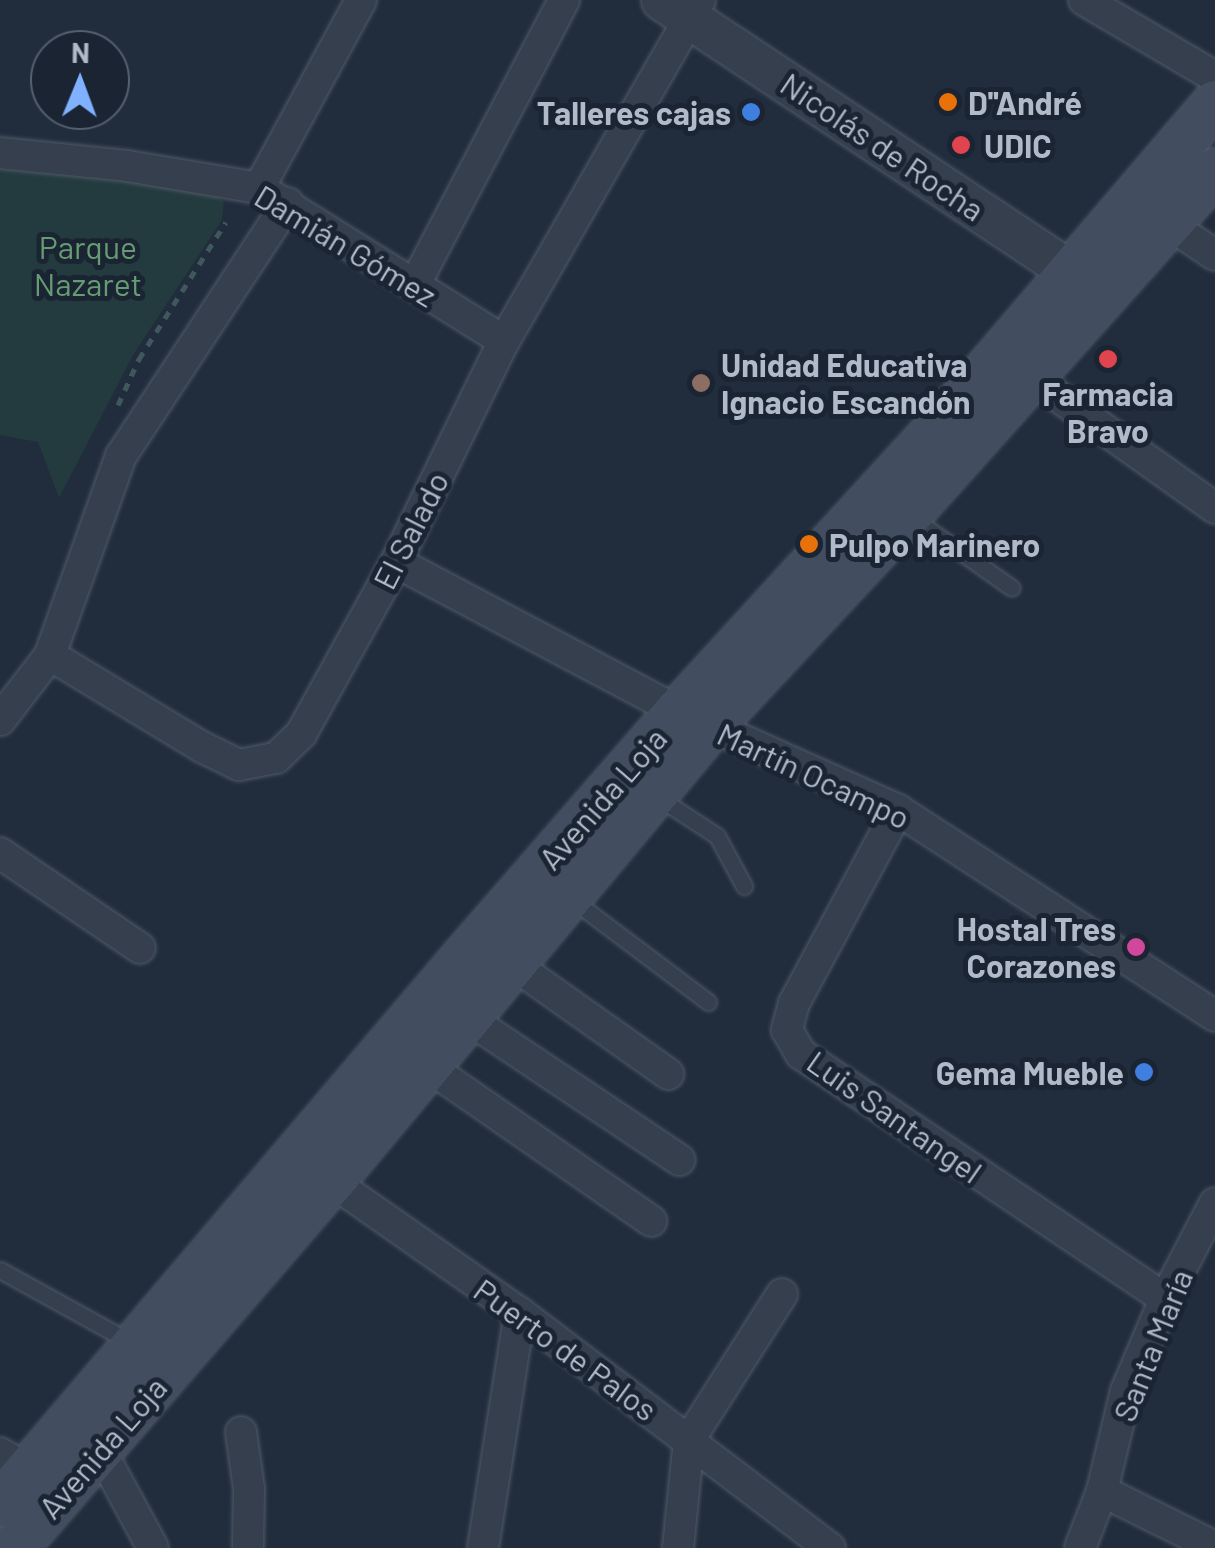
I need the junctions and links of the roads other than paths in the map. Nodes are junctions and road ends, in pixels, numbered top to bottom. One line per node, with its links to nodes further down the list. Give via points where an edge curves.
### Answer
1 (361, 0): 9 (street)
2 (564, 0): 15 (street)
3 (1084, 0): 5 (street)
4 (685, 6): 14 (street, Nicolás de Rocha); 16 (street, El Salado)
5 (1215, 77)
6 (1215, 103): 10 (main road, Avenida Loja)
7 (0, 152): 9 (street, Damián Gómez)
8 (1215, 170): 12 (main road, Avenida Loja)
9 (260, 188): 11 (street, Damián Gómez)
10 (1131, 200): 12 (street); 14 (main road, Avenida Loja)
11 (288, 204): 15 (street, Damián Gómez); 22 (street, via 121,456)
12 (1169, 224): 13 (street); 14 (main road, Avenida Loja)
13 (1215, 255)
14 (1085, 282): 17 (main road, Avenida Loja)
15 (415, 284): 16 (street, Damián Gómez)
16 (504, 341): 20 (street, El Salado)
17 (1014, 365): 18 (street); 19 (main road, Avenida Loja); 23 (main road, Avenida Loja)
18 (1215, 508)
19 (907, 515): 21 (lane); 23 (main road, Avenida Loja)
20 (396, 562): 22 (street, El Salado, via 301,734 276,758 239,764 214,753); 23 (street, Martín Ocampo)
21 (1012, 588)
22 (50, 655): 24 (street)
23 (694, 719): 25 (main road, Avenida Loja); 26 (street, Martín Ocampo); 38 (main road, Avenida Loja)
24 (0, 720)
25 (652, 794): 28 (lane, via 718,836); 29 (main road, Avenida Loja)
26 (898, 810): 34 (street, Martín Ocampo); 43 (street, Luis Santangel, via 794,1003 787,1030 801,1054)
27 (0, 853): 30 (street)
28 (744, 886)
29 (566, 896): 31 (main road, Avenida Loja); 32 (lane)
30 (140, 948)
31 (510, 962): 33 (main road, Avenida Loja); 36 (street)
32 (708, 1002)
33 (466, 1016): 35 (main road, Avenida Loja); 37 (street)
34 (1215, 1016)
35 (426, 1065): 38 (main road, Avenida Loja); 40 (street)
36 (668, 1074)
37 (680, 1160)
38 (315, 1169): 44 (street, Puerto de Palos); 45 (main road, Avenida Loja); 48 (main road, Avenida Loja)
39 (1213, 1211): 43 (street, Santa María)
40 (652, 1221)
41 (0, 1270): 45 (lane)
42 (782, 1294): 47 (street)
43 (1165, 1300): 50 (street, Santa María, via 1126,1391)
44 (520, 1313): 47 (street, Puerto de Palos); 55 (street)
45 (136, 1344): 49 (main road, Avenida Loja)
46 (241, 1432): 54 (street)
47 (689, 1440): 56 (street); 57 (street, Puerto de Palos)
48 (100, 1450): 52 (main road, Avenida Loja); 53 (street)
49 (9, 1475)
50 (1102, 1491): 51 (street); 58 (street, Santa María)
51 (1215, 1547)
52 (14, 1548)
53 (153, 1548)
54 (248, 1548)
55 (483, 1548)
56 (678, 1548)
57 (830, 1548)
58 (1080, 1548)

